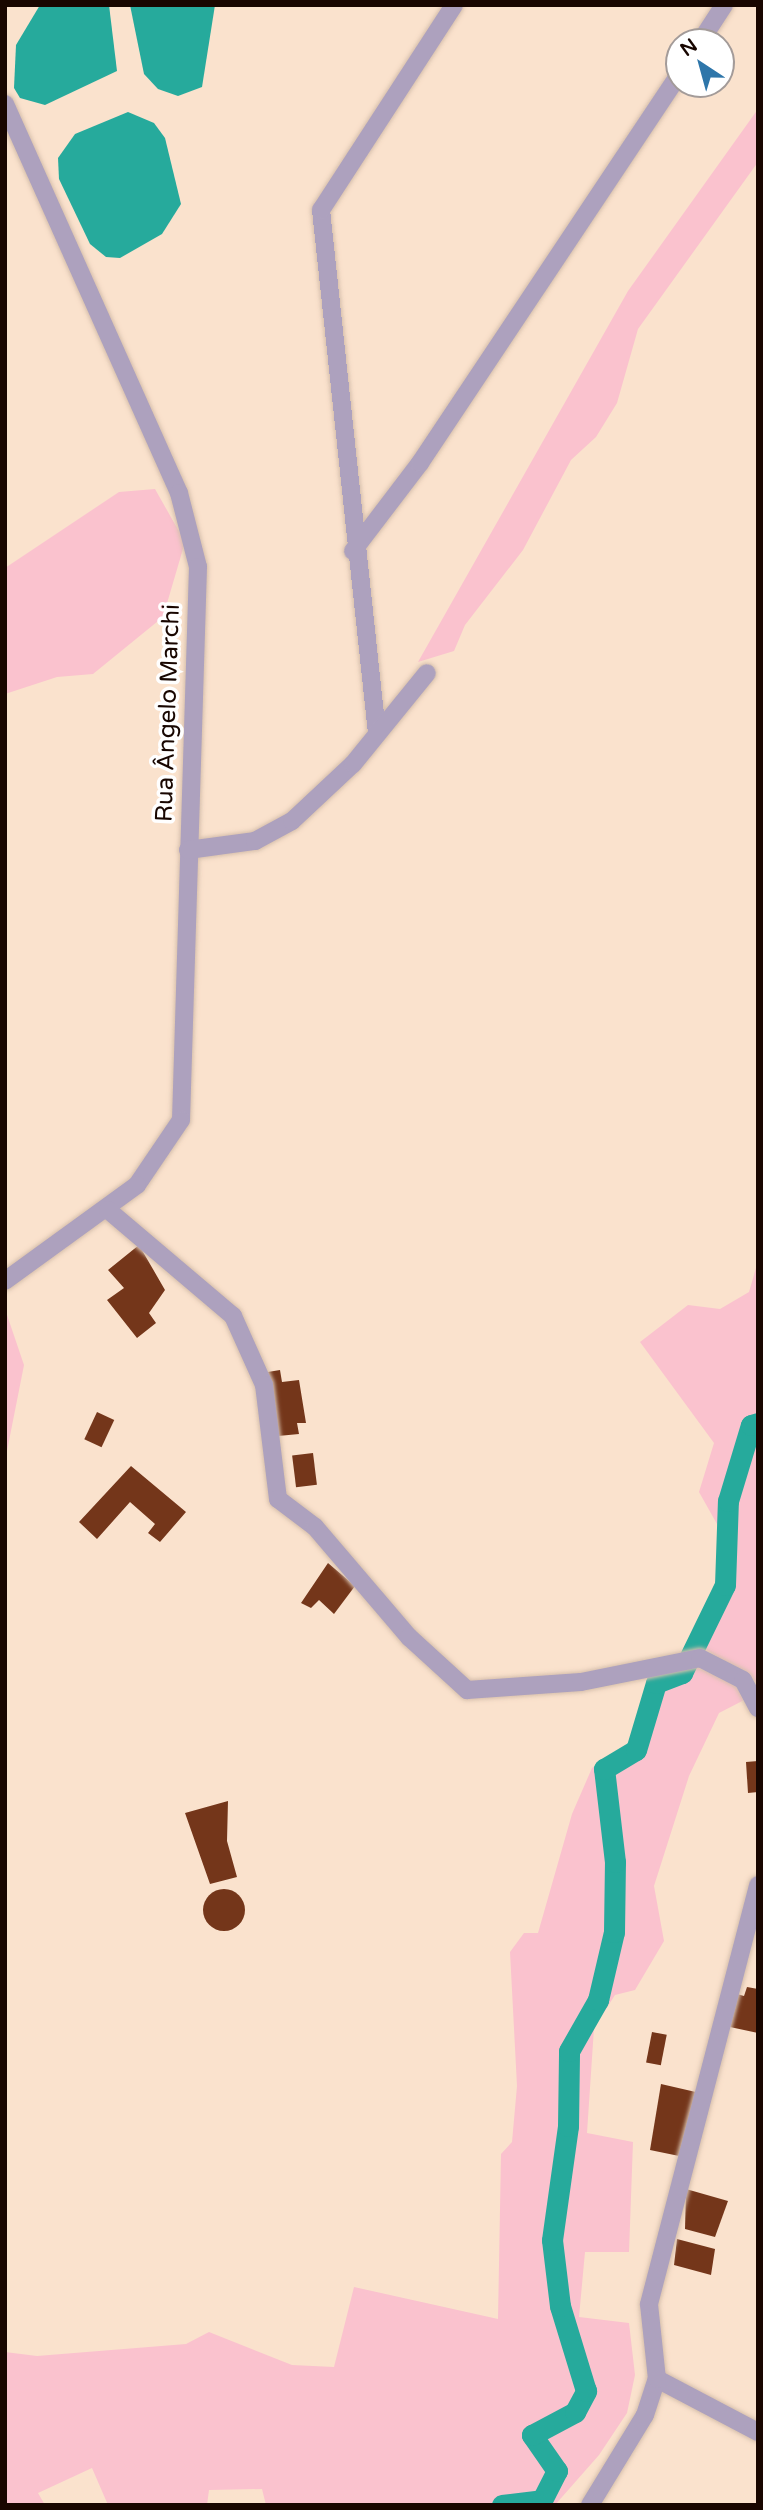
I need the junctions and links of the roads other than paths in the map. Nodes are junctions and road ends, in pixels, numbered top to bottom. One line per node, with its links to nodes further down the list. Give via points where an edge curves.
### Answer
1 (454, 5): 6 (street, via 321,210)
2 (724, 5): 3 (street)
3 (709, 28)
4 (665, 95): 6 (street, via 420,463)
5 (5, 104): 9 (street, Rua Ângelo Marchi, via 193,534 198,567)
6 (353, 551): 8 (street)
7 (427, 673): 8 (street)
8 (377, 733): 9 (street, via 353,764 271,837)
9 (188, 850): 10 (street, Rua Ângelo Marchi, via 181,1119 165,1150)
10 (108, 1210): 11 (street, Rua Ângelo Marchi); 12 (street, via 233,1316 264,1385 278,1499 315,1527 409,1637 467,1690 581,1682 687,1658 743,1679)
11 (5, 1282)
12 (758, 1708)
13 (758, 1885): 14 (street, via 649,2304)
14 (657, 2379): 15 (street); 16 (street, via 645,2415)
15 (758, 2432)
16 (591, 2504)

